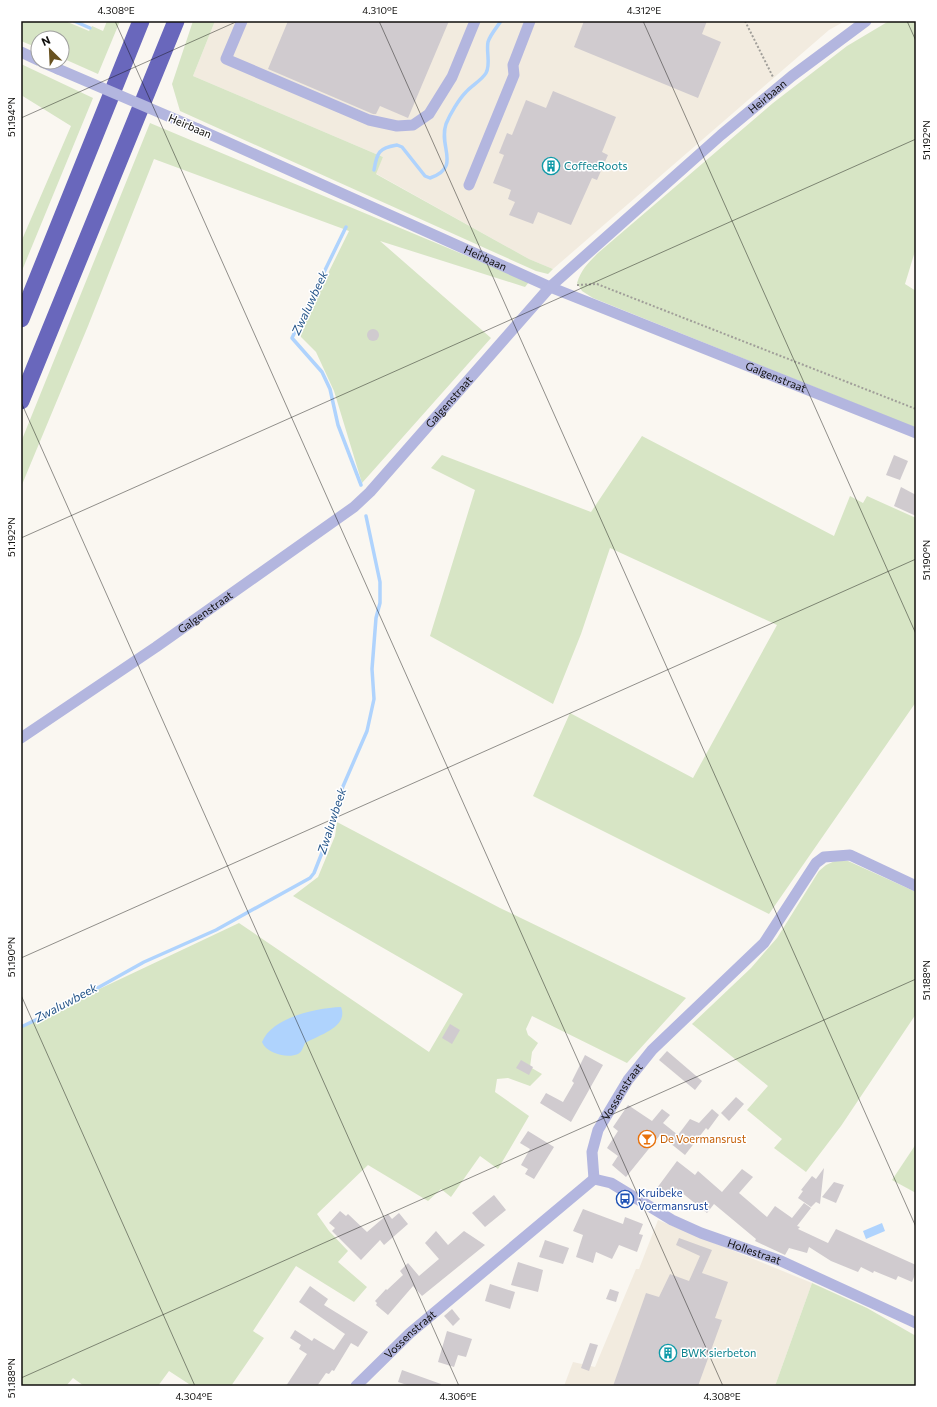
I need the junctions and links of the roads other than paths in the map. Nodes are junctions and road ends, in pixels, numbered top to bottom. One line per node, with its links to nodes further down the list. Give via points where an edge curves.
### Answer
1 (141, 21): 10 (highway)
2 (176, 21): 11 (highway)
3 (242, 21): 4 (street, via 226,59 370,120 397,126 413,125 429,114 452,77)
4 (475, 21)
5 (530, 21): 8 (street, via 513,65 514,76)
6 (866, 21): 9 (street, Heirbaan, via 778,88)
7 (60, 70): 9 (street, Heirbaan, bridge)
8 (469, 185)
9 (550, 287): 12 (street, Galgenstraat); 13 (street, Galgenstraat, via 376,486 354,507 156,647)
10 (21, 319)
11 (21, 401)
12 (916, 433)
13 (21, 738)
14 (916, 886): 15 (street, Vossenstraat, via 850,855 824,857 816,863 764,943 652,1050 628,1080 598,1130 592,1152)
15 (594, 1179): 16 (street, Hollestraat, via 611,1183 672,1220 708,1236 781,1261); 17 (street, Vossenstraat, via 410,1333)
16 (916, 1323)
17 (356, 1386)

